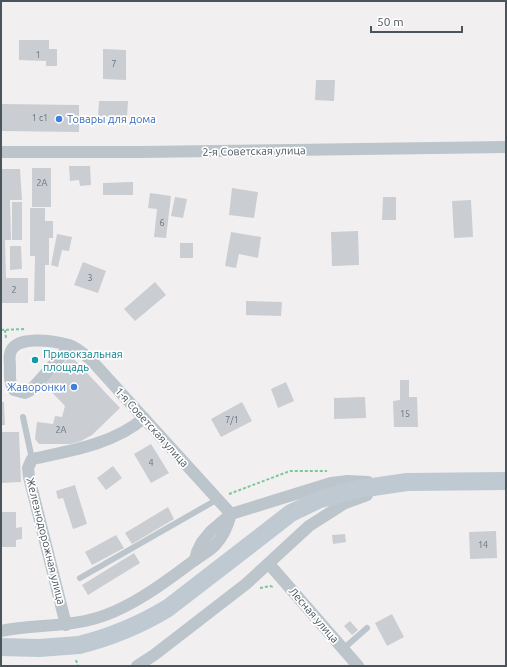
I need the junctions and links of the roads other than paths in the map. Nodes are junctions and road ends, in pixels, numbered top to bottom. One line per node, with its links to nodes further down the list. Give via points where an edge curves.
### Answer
1 (506, 147): 2 (street, 2-я Советская улица)
2 (1, 152)
3 (70, 346): 3 (street, via 31,390 25,393 14,390 10,384 10,353 16,345 32,340); 5 (street, 1-я Советская улица, via 92,361)
4 (23, 417): 6 (lane)
5 (144, 418): 6 (street, via 108,440 78,450); 9 (street, 1-я Советская улица)
6 (32, 460): 13 (street, Железнодорожная улица, via 28,468 29,477)
7 (506, 481): 8 (main road)
8 (407, 482): 10 (street, via 331,483); 11 (street, via 345,503 309,526); 16 (main road, bridge, via 359,489 320,498 305,505 283,519 168,608 118,633 79,645 39,648)
9 (222, 497): 10 (street, 1-я Советская улица); 12 (lane)
10 (231, 514): 13 (street, via 216,545 163,583 122,607 90,620)
11 (269, 564): 17 (street, Лесная улица); 18 (street)
12 (80, 578)
13 (66, 625): 15 (street)
14 (367, 628): 17 (lane)
15 (1, 631)
16 (1, 646)
17 (343, 649): 19 (street, Лесная улица)
18 (137, 666)
19 (358, 666)

